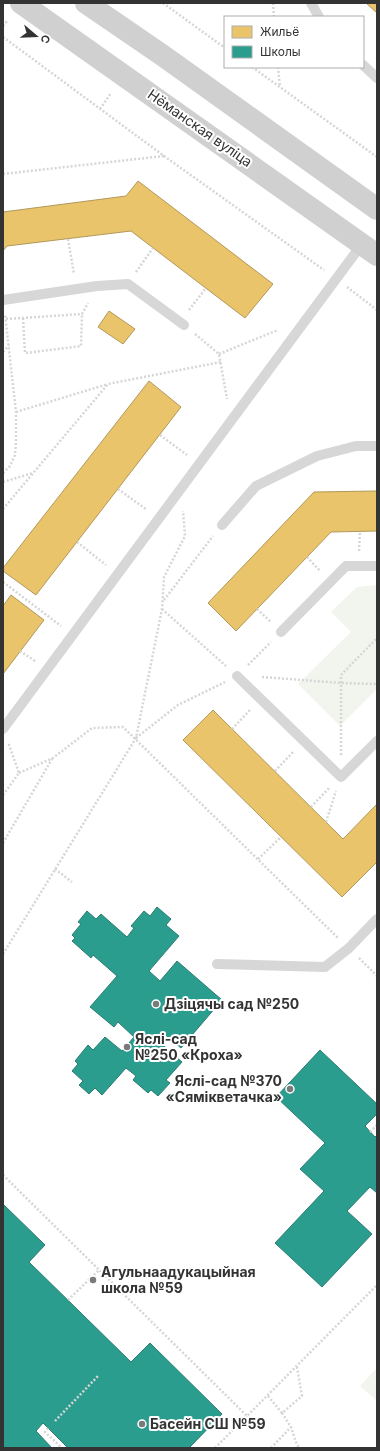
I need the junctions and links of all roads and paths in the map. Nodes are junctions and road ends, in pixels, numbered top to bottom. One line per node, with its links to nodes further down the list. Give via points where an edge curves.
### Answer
1 (86, 3): 19 (main road)
2 (163, 3): 10 (path)
3 (273, 3): 6 (path)
4 (311, 3): 7 (lane)
5 (15, 11): 8 (path); 22 (main road, Нёманская вуліца)
6 (274, 16)
7 (318, 16)
8 (3, 26)
9 (3, 37): 16 (path)
10 (224, 47)
11 (364, 66): 14 (lane)
12 (253, 68): 15 (path)
13 (278, 68): 15 (path)
14 (377, 78)
15 (280, 87): 17 (path)
16 (164, 156): 18 (path); 23 (path)
17 (377, 157)
18 (3, 174)
19 (377, 209)
20 (68, 239): 27 (path)
21 (153, 248): 24 (path)
22 (370, 249): 23 (lane)
23 (336, 279): 29 (path); 32 (lane)
24 (128, 284): 25 (lane); 34 (lane)
25 (97, 286): 27 (lane); 30 (path)
26 (206, 288): 34 (path)
27 (77, 289): 28 (lane)
28 (3, 300): 33 (path)
29 (377, 310)
30 (82, 314): 31 (path); 31 (path, via 81,346 25,353)
31 (23, 318): 33 (path)
32 (307, 318): 38 (path); 42 (lane)
33 (6, 319): 36 (path)
34 (182, 324)
35 (202, 340): 38 (path)
36 (9, 344): 37 (path); 41 (path)
37 (3, 352)
38 (219, 354): 39 (path)
39 (221, 362): 40 (path); 42 (path)
40 (108, 384): 41 (path); 46 (path)
41 (16, 412): 47 (path, via 15,455)
42 (231, 421): 45 (lane)
43 (160, 435): 45 (path)
44 (377, 446): 53 (lane, via 356,446 317,456 256,486)
45 (198, 464): 52 (lane)
46 (35, 472): 48 (path); 50 (path)
47 (3, 473)
48 (3, 482)
49 (118, 489): 52 (path)
50 (3, 509)
51 (183, 510): 60 (path, via 185,536 164,577)
52 (158, 519): 57 (lane)
53 (222, 525): 60 (path)
54 (77, 542): 57 (path)
55 (307, 557): 58 (path)
56 (377, 566): 58 (lane, via 346,566)
57 (118, 573): 63 (lane)
58 (330, 581): 62 (lane)
59 (3, 582): 63 (path)
60 (163, 601): 61 (path)
61 (162, 609): 65 (path); 71 (path)
62 (281, 632): 65 (path)
63 (72, 635): 70 (lane)
64 (377, 638): 66 (path, via 341,675)
65 (237, 676): 66 (path); 68 (lane); 71 (path, via 178,705)
66 (341, 683): 67 (path); 77 (path)
67 (377, 684)
68 (261, 699): 69 (path); 72 (lane)
69 (232, 729)
70 (4, 732): 76 (path)
71 (136, 738): 74 (path, via 123,727 92,728); 83 (path); 84 (path)
72 (304, 740): 75 (path); 77 (lane)
73 (377, 741): 77 (lane)
74 (53, 758): 76 (path); 82 (path)
75 (275, 771)
76 (19, 773): 78 (path)
77 (341, 777): 79 (path); 80 (path)
78 (3, 795)
79 (311, 807)
80 (326, 822)
81 (281, 837): 83 (path)
82 (3, 843)
83 (258, 859): 87 (path)
84 (55, 869): 85 (path); 88 (path)
85 (72, 882)
86 (376, 922): 87 (lane)
87 (349, 948): 89 (lane, via 325,967); 90 (path)
88 (3, 954)
89 (216, 964)
90 (377, 976)
91 (377, 1125): 92 (path)
92 (370, 1132)
93 (3, 1175): 94 (path)
94 (99, 1270): 96 (path); 101 (path)
95 (377, 1285): 97 (path)
96 (68, 1300)
97 (297, 1366): 99 (path); 100 (path, via 302,1396)
98 (99, 1375): 102 (path)
99 (268, 1396): 100 (path); 101 (path)
100 (282, 1412): 103 (path)
101 (247, 1416): 106 (path)
102 (55, 1421)
103 (291, 1427): 107 (path); 108 (path)
104 (48, 1428): 105 (path, via 46,1432)
105 (62, 1448)
106 (215, 1448)
107 (271, 1448)
108 (300, 1448)

